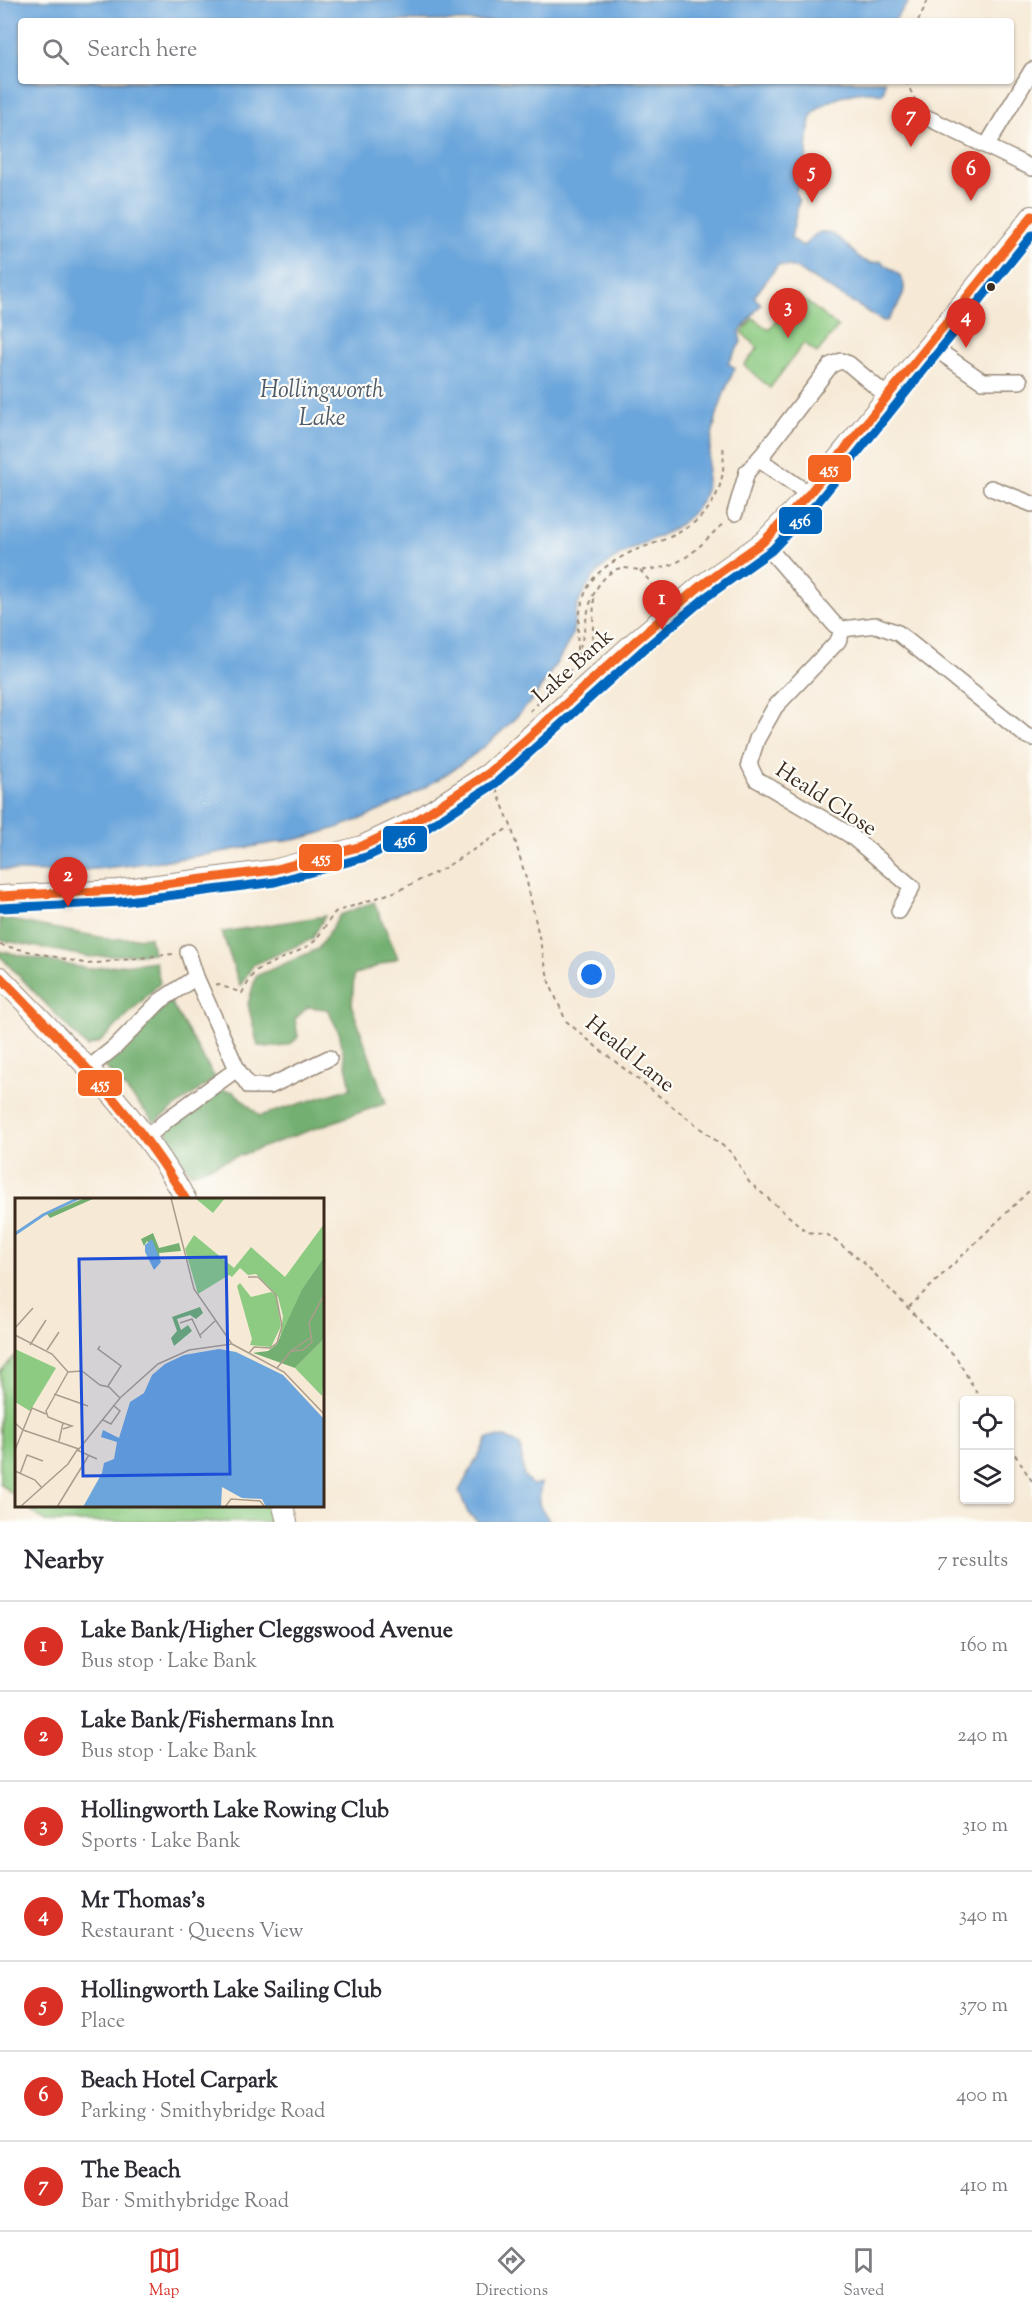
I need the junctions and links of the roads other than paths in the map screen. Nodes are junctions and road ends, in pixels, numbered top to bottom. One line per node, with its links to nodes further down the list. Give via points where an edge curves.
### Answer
1 (1032, 70): 3 (street)
2 (930, 118): 3 (street)
3 (987, 145): 4 (street)
4 (1032, 168)
5 (1032, 216): 6 (main road, Lake Bank, via 990,259)
6 (930, 345): 7 (street, via 982,381); 8 (main road, Lake Bank)
7 (1020, 381)
8 (887, 396): 9 (street, via 849,364 841,361 831,365); 11 (main road, Lake Bank)
9 (763, 454): 11 (street, via 764,463); 13 (street, via 747,472)
10 (991, 488): 12 (street)
11 (809, 494): 14 (main road, Lake Bank)
12 (1032, 504)
13 (735, 513)
14 (762, 542): 15 (street, via 835,625); 17 (main road, Lake Bank, via 699,587 641,636 489,773 417,820 362,846 273,870 118,890)
15 (843, 629): 16 (street, via 876,625 898,633); 18 (street, Heald Close, via 838,641 775,707 749,764 756,779 850,835 912,887)
16 (1032, 738)
17 (0, 896)
18 (899, 911)
19 (188, 952): 21 (street)
20 (0, 977): 23 (main road)
21 (196, 977): 23 (street, via 160,1001); 24 (street)
22 (329, 1058): 24 (street, via 270,1086 249,1086)
23 (89, 1068): 25 (main road)
24 (237, 1069): 25 (street)
25 (147, 1137): 26 (main road)
26 (185, 1198)
27 (283, 1507): 28 (main road)
28 (287, 1522)

